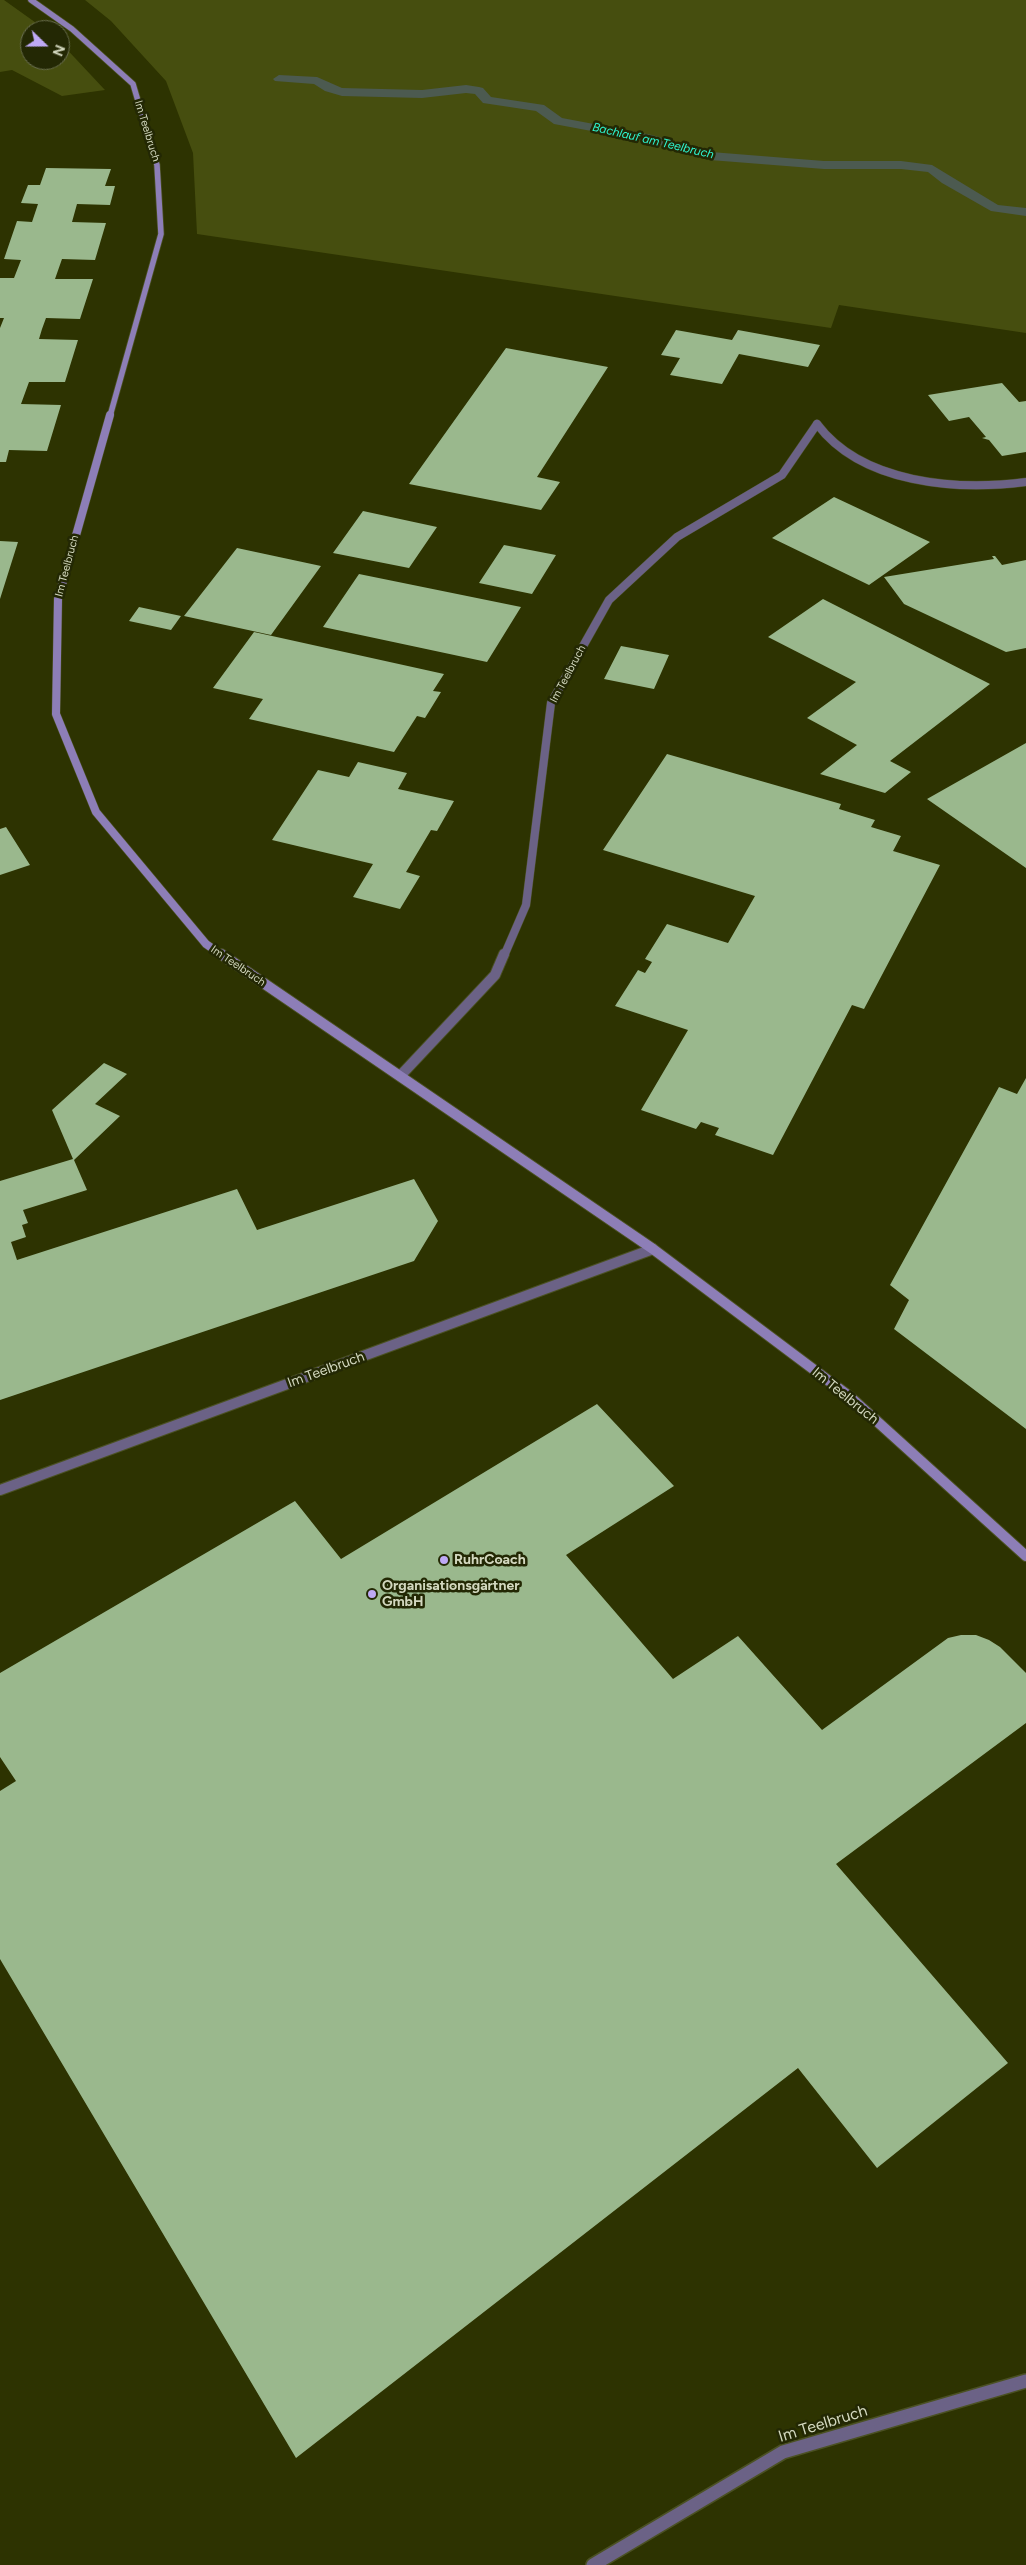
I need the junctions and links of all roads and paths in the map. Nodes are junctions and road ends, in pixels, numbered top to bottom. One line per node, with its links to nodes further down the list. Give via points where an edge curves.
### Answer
1 (31, 0): 3 (street, Im Teelbruch, via 72,29 133,84 157,165 161,234 58,598 56,714 96,812 206,944)
2 (1026, 482): 3 (street, Im Teelbruch, via 1001,487 921,479 855,457 837,446 817,424 782,475 677,537 609,600 551,703 526,905 511,940 495,975)
3 (401, 1075): 4 (street, Im Teelbruch)
4 (653, 1249): 5 (street, Im Teelbruch); 6 (street, Im Teelbruch, via 849,1396)
5 (0, 1490)
6 (1026, 1556)
7 (1026, 2381): 8 (street, Im Teelbruch, via 784,2452)
8 (593, 2565)

